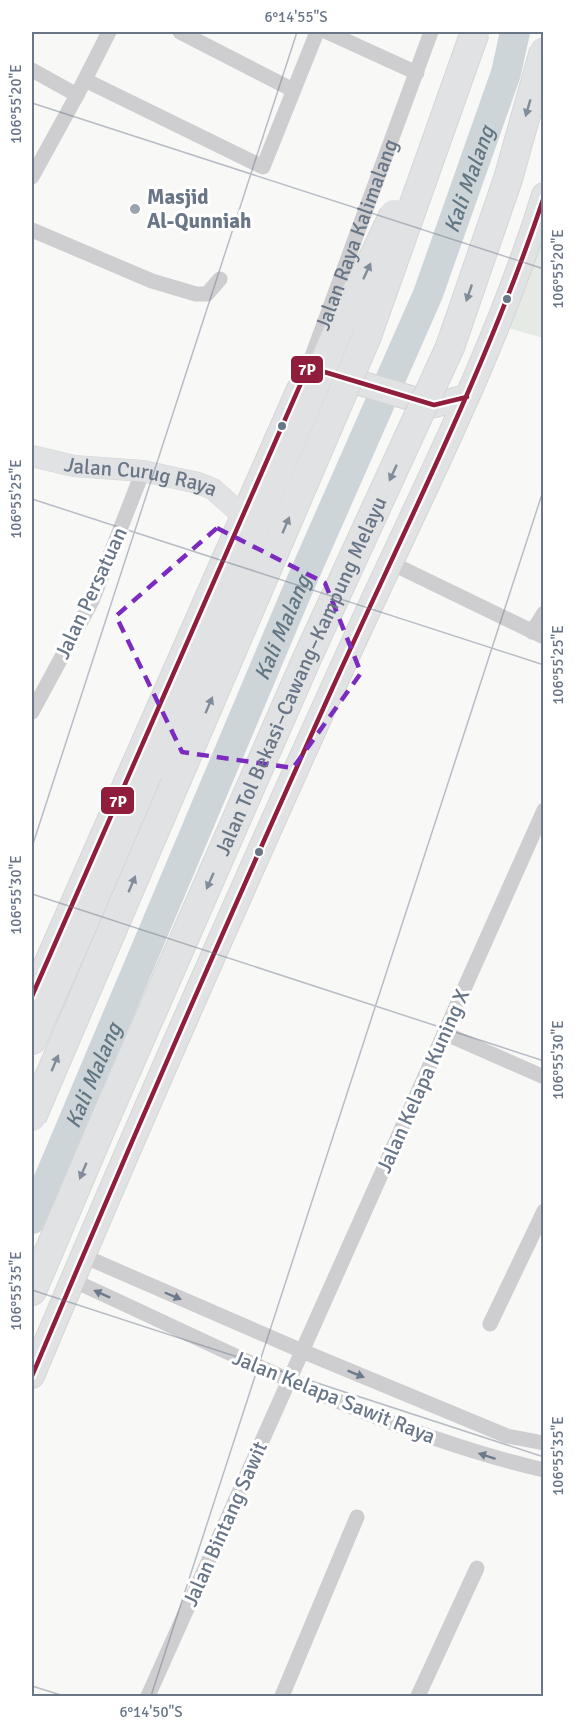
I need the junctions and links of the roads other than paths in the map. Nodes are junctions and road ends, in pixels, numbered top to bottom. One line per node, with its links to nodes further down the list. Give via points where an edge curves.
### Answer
1 (109, 32): 11 (street)
2 (180, 32): 12 (street)
3 (317, 32): 12 (street)
4 (327, 32): 10 (street)
5 (431, 32): 10 (street, Jalan Raya Kalimalang)
6 (475, 32): 8 (highway, bridge)
7 (543, 51): 39 (highway, Jalan Tol Bekasi–Cawang–Kampung Melayu, one-way to 39, bridge, via 508,179 450,347 308,656)
8 (464, 66): 32 (highway, one-way to 8, bridge, via 338,331); 34 (highway, one-way to 8, bridge, via 368,336)
9 (32, 70): 13 (street)
10 (417, 73): 18 (street, Jalan Raya Kalimalang)
11 (85, 80): 12 (street, via 263,167); 13 (street)
12 (293, 90)
13 (77, 95): 14 (street)
14 (32, 177)
15 (543, 195): 19 (main road, via 508,298)
16 (32, 230): 17 (street, via 174,289 207,294)
17 (220, 279)
18 (308, 367): 20 (main road, bridge); 24 (main road, Jalan Raya Kalimalang)
19 (468, 397): 20 (main road); 21 (main road)
20 (431, 404): 21 (main road)
21 (453, 430): 25 (main road)
22 (32, 456): 23 (street, Jalan Curug Raya, via 74,466)
23 (143, 471): 24 (street, Jalan Curug Raya, via 207,486); 28 (street, Jalan Persatuan, via 92,601)
24 (242, 515): 30 (main road, Jalan Raya Kalimalang)
25 (391, 563): 27 (street); 36 (main road)
26 (543, 613): 27 (street)
27 (538, 635)
28 (32, 712)
29 (543, 810): 31 (street, Jalan Kelapa Kuning X)
30 (32, 996)
31 (444, 1033): 33 (street); 42 (street, Jalan Kelapa Kuning X)
32 (32, 1040)
33 (543, 1077)
34 (32, 1117)
35 (543, 1211): 41 (street)
36 (81, 1255): 37 (main road); 38 (street, Jalan Kelapa Sawit Raya)
37 (72, 1280): 40 (street, Jalan Kelapa Sawit Raya, one-way to 37); 43 (main road)
38 (140, 1282): 40 (street); 42 (street, Jalan Kelapa Sawit Raya, one-way to 42)
39 (32, 1291)
40 (130, 1307): 44 (street, Jalan Kelapa Sawit Raya)
41 (490, 1324)
42 (302, 1352): 44 (street, Jalan Bintang Sawit); 45 (street, Jalan Kelapa Sawit Raya, one-way to 45, via 507,1436)
43 (32, 1376)
44 (288, 1382): 46 (street, Jalan Kelapa Sawit Raya, one-way to 44, via 498,1460 404,1429); 49 (street, Jalan Bintang Sawit)
45 (543, 1443)
46 (543, 1470)
47 (357, 1517): 50 (street)
48 (477, 1569): 51 (street)
49 (147, 1696)
50 (282, 1696)
51 (418, 1696)

